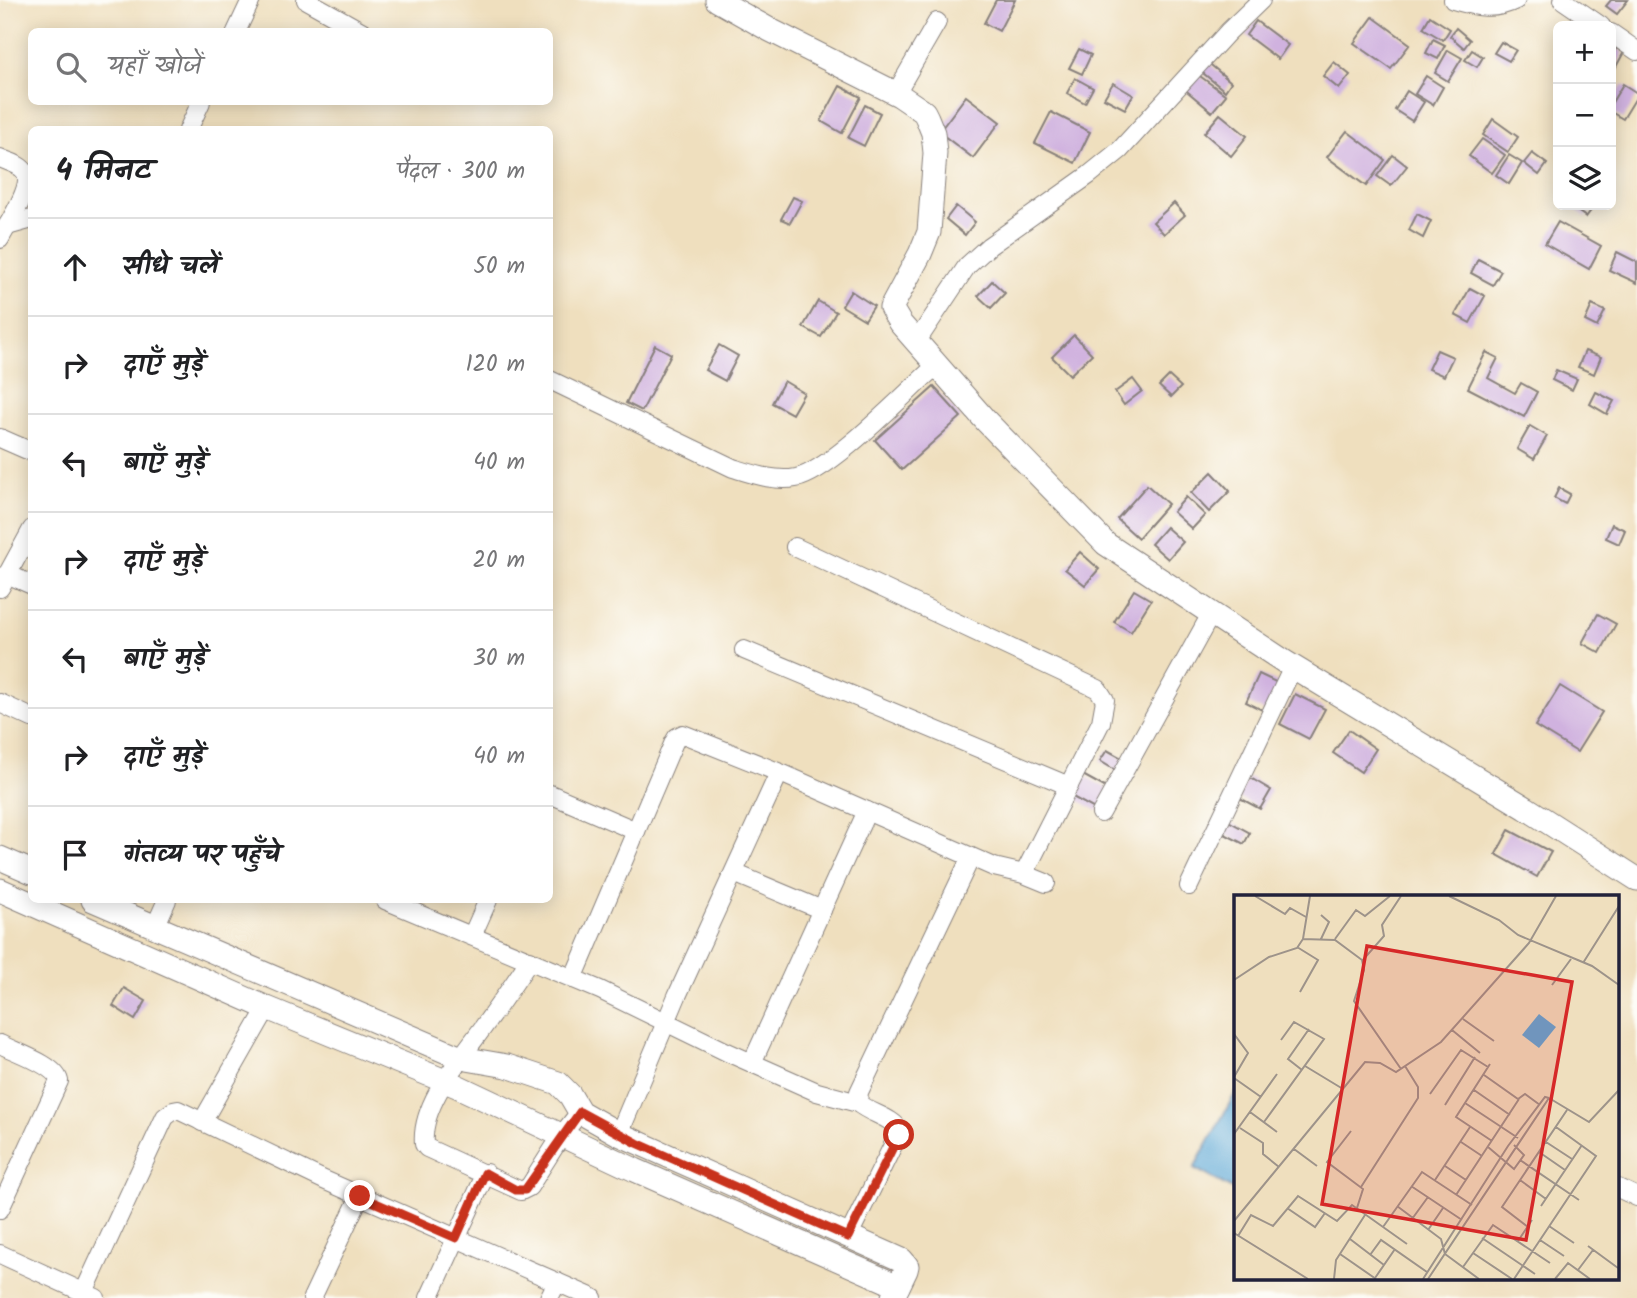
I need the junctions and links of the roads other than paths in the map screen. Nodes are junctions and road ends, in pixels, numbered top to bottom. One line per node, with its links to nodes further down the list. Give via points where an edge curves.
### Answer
1 (251, 0): 10 (street)
2 (306, 0): 11 (street)
3 (1261, 0): 20 (street, via 1120,150 974,260)
4 (1453, 0): 5 (street, via 1489,8)
5 (1516, 0)
6 (1563, 0): 8 (street)
7 (728, 3): 14 (street)
8 (1594, 21)
9 (937, 22): 14 (street)
10 (238, 28)
11 (356, 28)
12 (1616, 36): 13 (street)
13 (1637, 51)
14 (896, 93): 20 (street, via 924,112 933,133 929,232 891,308)
15 (200, 105): 16 (street)
16 (190, 126)
17 (0, 159): 19 (street, via 21,167 27,178)
18 (28, 221): 19 (street)
19 (3, 233)
20 (917, 341): 21 (street)
21 (937, 365): 22 (street, via 823,467 783,479 733,468); 29 (street, via 1094,533)
22 (553, 381)
23 (0, 438): 24 (street)
24 (28, 450)
25 (28, 536): 27 (street)
26 (795, 547): 35 (street, via 1098,689 1105,700 1101,722)
27 (3, 581): 28 (street)
28 (28, 585)
29 (1211, 614): 31 (street); 38 (street)
30 (744, 650): 35 (street)
31 (1293, 667): 45 (street); 47 (street)
32 (0, 703): 33 (street)
33 (28, 716)
34 (779, 773): 37 (street); 39 (street, via 682,734 674,742); 43 (street)
35 (1069, 786): 44 (street)
36 (553, 795): 39 (street)
37 (867, 811): 40 (street); 55 (street)
38 (1101, 813)
39 (636, 831): 61 (street)
40 (971, 857): 44 (street); 68 (street, via 859,1092)
41 (0, 858): 42 (street)
42 (28, 870)
43 (734, 873): 55 (street); 63 (street)
44 (1024, 874): 46 (street)
45 (1637, 879)
46 (1046, 883)
47 (1189, 886)
48 (0, 890): 49 (street)
49 (28, 902)
50 (29, 903): 59 (street)
51 (100, 903): 56 (street)
52 (166, 903): 57 (street)
53 (392, 903): 58 (street)
54 (487, 903): 58 (street)
55 (822, 909): 66 (street)
56 (134, 918): 57 (street); 59 (street)
57 (155, 927): 65 (street)
58 (472, 936): 60 (street)
59 (120, 943): 62 (street)
60 (530, 960): 61 (street); 65 (street)
61 (573, 979): 63 (street)
62 (267, 1008): 67 (street); 70 (street)
63 (667, 1022): 66 (street); 71 (street)
64 (0, 1044): 77 (street, via 56,1072 59,1082)
65 (461, 1058): 67 (street); 69 (street, via 547,1079 565,1089)
66 (752, 1063): 68 (street, via 825,1095)
67 (444, 1081): 72 (street); 73 (street, via 428,1119 424,1143)
68 (858, 1103): 78 (street, via 900,1131)
69 (580, 1112): 71 (street); 72 (street)
70 (202, 1122): 75 (street); 83 (street, via 178,1110 164,1117)
71 (619, 1134): 78 (street)
72 (562, 1135): 73 (street, via 525,1190 516,1190); 82 (street, via 801,1241)
73 (485, 1173): 79 (street)
74 (1620, 1189): 76 (street)
75 (360, 1196): 79 (street); 84 (street)
76 (1637, 1197)
77 (0, 1209)
78 (848, 1237): 82 (street, via 905,1263)
79 (456, 1238): 81 (street); 85 (street)
80 (0, 1254): 83 (street)
81 (553, 1290): 86 (street)
82 (896, 1292)
83 (90, 1295)
84 (312, 1298)
85 (429, 1298)
86 (593, 1298)

